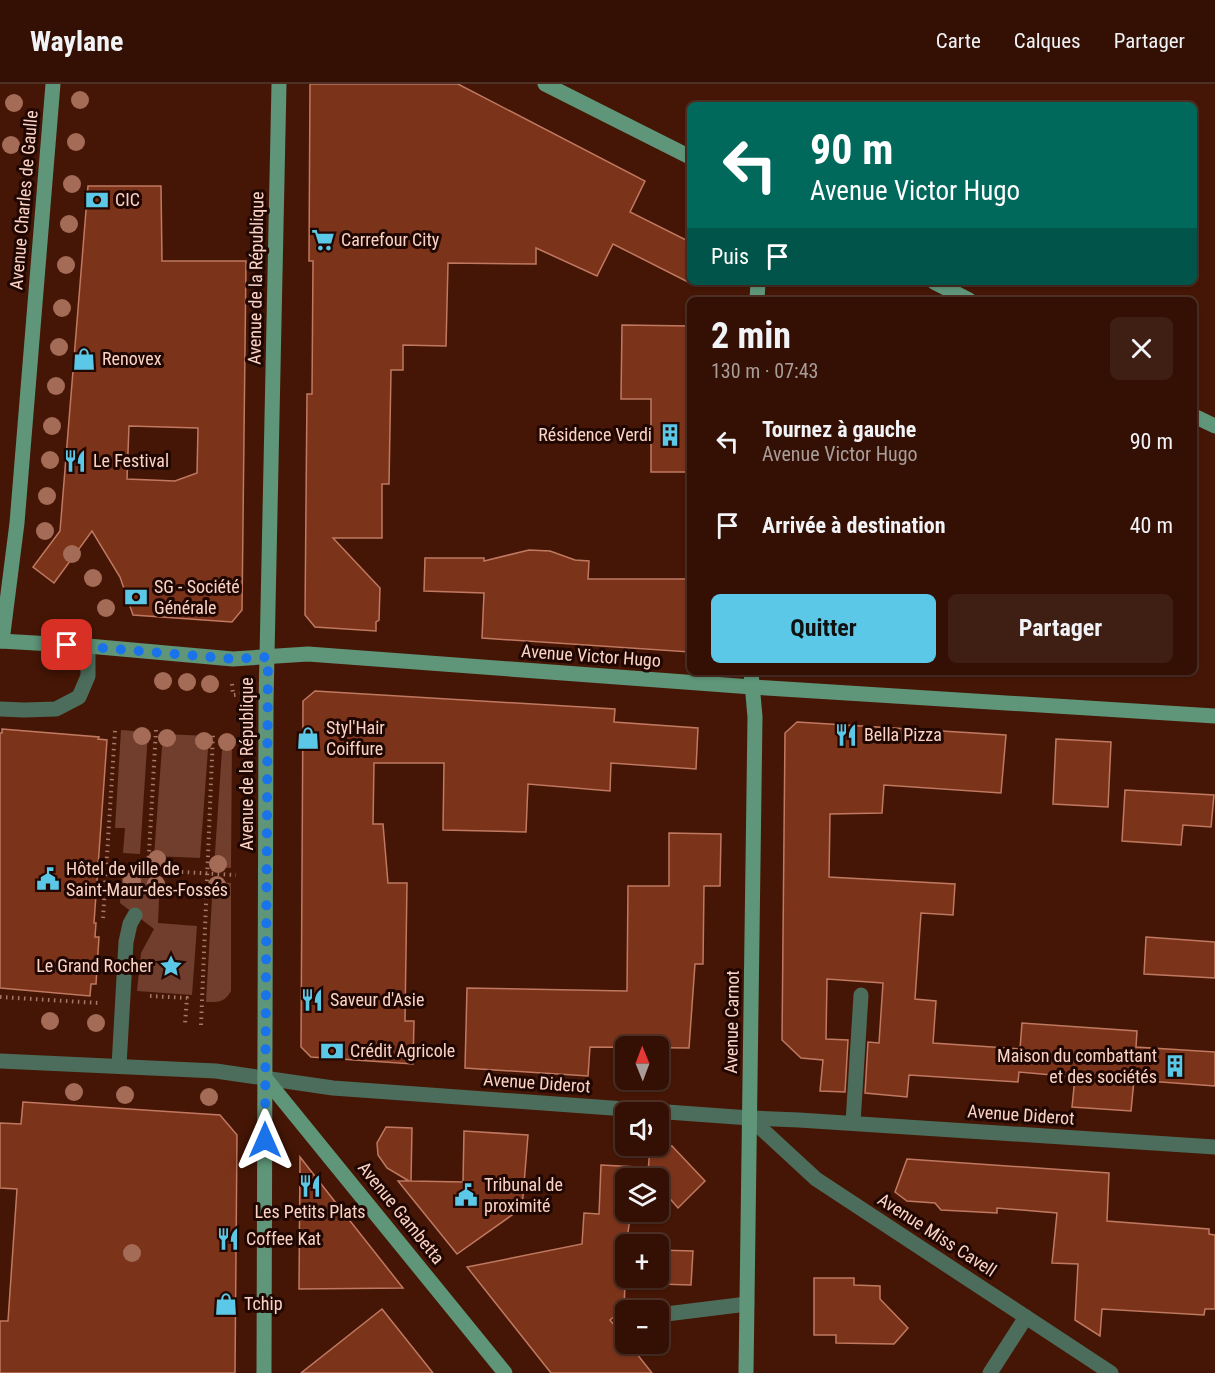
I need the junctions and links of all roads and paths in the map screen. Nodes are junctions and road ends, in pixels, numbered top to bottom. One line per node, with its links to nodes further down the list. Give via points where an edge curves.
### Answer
1 (53, 84): 10 (street, Avenue Charles de Gaulle, via 16,524)
2 (279, 84): 12 (street, Avenue de la République)
3 (545, 84): 4 (street)
4 (567, 89): 5 (street)
5 (687, 155)
6 (940, 285): 7 (street)
7 (963, 297)
8 (1197, 417): 9 (street)
9 (1215, 426)
10 (1, 641): 11 (street, Avenue Victor Hugo)
11 (88, 646): 12 (street, Avenue Victor Hugo, via 233,659); 16 (street, via 88,676 79,697 56,709)
12 (268, 657): 13 (street, Avenue Victor Hugo, via 308,654); 33 (street, Avenue de la République)
13 (752, 680): 17 (street, Avenue Victor Hugo); 34 (street, Avenue Carnot)
14 (232, 681): 15 (path, via 233,694)
15 (246, 694)
16 (0, 709)
17 (1215, 716)
18 (115, 730): 24 (path)
19 (156, 730): 21 (path, via 148,870)
20 (213, 734): 21 (path)
21 (207, 873): 22 (path); 30 (path)
22 (236, 875)
23 (135, 915): 32 (street, via 126,942)
24 (103, 920)
25 (99, 992): 28 (path, via 98,1004)
26 (861, 995): 35 (street)
27 (150, 996): 29 (path, via 186,998)
28 (0, 997)
29 (185, 1024)
30 (201, 1025)
31 (0, 1061): 32 (street, Avenue Diderot)
32 (119, 1066): 33 (street, Avenue Diderot)
33 (265, 1078): 34 (street, Avenue Diderot, via 333,1088); 40 (street, Avenue de la République); 41 (street, Avenue Gambetta)
34 (750, 1118): 35 (street, Avenue Diderot); 37 (street, Avenue Carnot); 39 (street, Avenue Miss Cavell, via 816,1179)
35 (853, 1123): 36 (street, Avenue Diderot)
36 (1215, 1147)
37 (747, 1304): 38 (street); 42 (street, Avenue Carnot)
38 (669, 1314)
39 (1026, 1317): 43 (street); 44 (street, Avenue Miss Cavell)
40 (264, 1373)
41 (505, 1373)
42 (746, 1373)
43 (990, 1373)
44 (1111, 1373)

